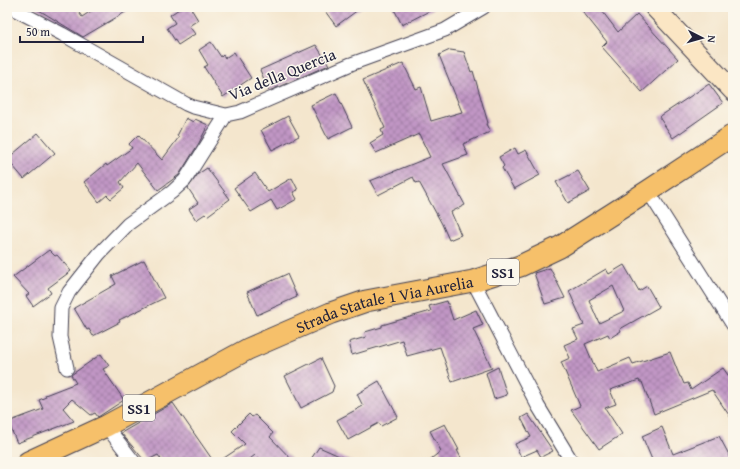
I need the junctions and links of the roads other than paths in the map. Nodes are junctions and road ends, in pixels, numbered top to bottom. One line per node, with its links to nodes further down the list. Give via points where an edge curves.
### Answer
1 (10, 7): 5 (street, Via della Quercia, via 186,104)
2 (484, 7): 5 (street, Via della Quercia, via 445,30 351,64 240,112)
3 (654, 7): 4 (street)
4 (733, 91)
5 (226, 115): 10 (street, Via della Quercia, via 185,180 128,224 99,254 69,292 61,308 60,337)
6 (733, 135): 7 (main road, Strada Statale 1 Via Aurelia / SS1)
7 (648, 191): 8 (main road, Strada Statale 1 Via Aurelia / SS1, via 560,247 520,266); 9 (street)
8 (473, 281): 11 (main road, Strada Statale 1 Via Aurelia / SS1, via 366,301 331,313 248,349); 14 (street, via 538,406)
9 (733, 325)
10 (67, 368)
11 (106, 426): 12 (main road, Strada Statale 1 Via Aurelia / SS1); 13 (street)
12 (28, 462)
13 (134, 462)
14 (572, 462)

